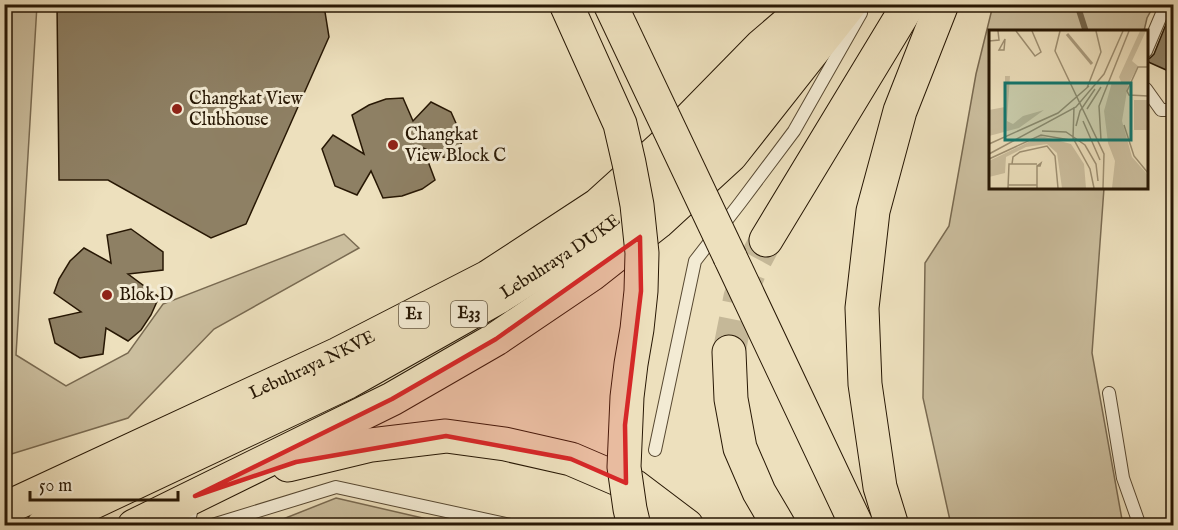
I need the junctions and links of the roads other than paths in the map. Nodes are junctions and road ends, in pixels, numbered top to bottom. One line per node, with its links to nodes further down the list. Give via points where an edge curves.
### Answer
1 (566, 4): 25 (highway, bridge, via 620,124 637,205 641,291 627,397 624,467)
2 (610, 4): 28 (highway, bridge)
3 (781, 4): 11 (highway)
4 (810, 4): 11 (highway)
5 (823, 4): 21 (highway, Lebuhraya DUKE / E33, via 755,92 671,175 597,235 497,298 348,382)
6 (850, 4): 20 (highway, Lebuhraya DUKE / E33, via 731,155 658,222 592,274 496,339)
7 (866, 4): 18 (lane, via 794,131 695,261)
8 (909, 4): 15 (highway)
9 (942, 4): 29 (highway, via 900,111 873,211 862,308 865,384 880,488)
10 (1166, 4): 12 (lane)
11 (760, 46): 19 (highway, Lebuhraya NKVE / E1, via 662,147 598,205 489,277 338,354)
12 (1148, 46)
13 (1148, 92): 14 (lane, via 1161,110)
14 (1173, 110)
15 (766, 240)
16 (729, 352): 27 (highway, via 731,399 740,448)
17 (1109, 393): 30 (lane, via 1123,478)
18 (655, 450)
19 (8, 507)
20 (192, 511): 22 (highway); 26 (highway, via 296,462 371,445 446,436 571,459 634,486)
21 (44, 525)
22 (134, 525)
23 (209, 525): 24 (lane, via 336,487)
24 (515, 525)
25 (634, 525)
26 (687, 525)
27 (779, 525)
28 (857, 525)
29 (892, 525)
30 (1140, 525)

